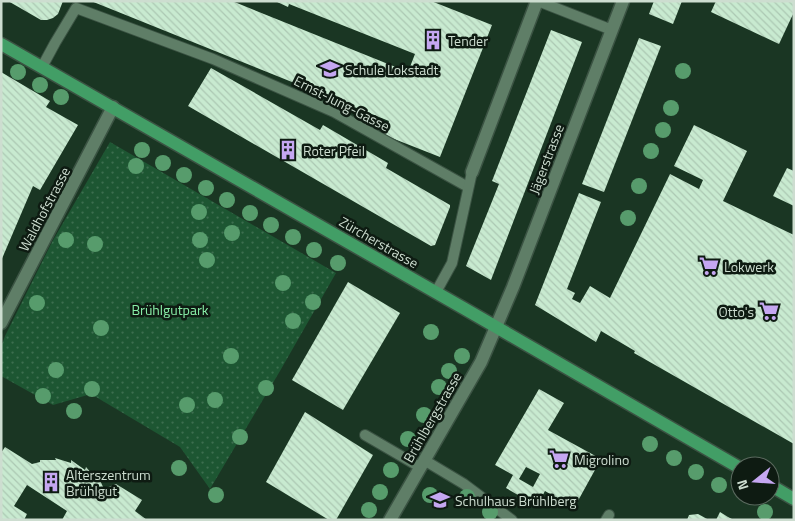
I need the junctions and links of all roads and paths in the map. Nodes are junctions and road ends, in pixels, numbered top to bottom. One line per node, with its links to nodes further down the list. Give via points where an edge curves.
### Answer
1 (538, 1): 3 (lane); 7 (street)
2 (623, 1): 3 (street, Jägerstrasse)
3 (612, 30): 11 (street, Jägerstrasse)
4 (1, 44): 5 (main road, Zürcherstrasse)
5 (42, 67): 6 (main road, Zürcherstrasse); 8 (lane, Ernst-Jung-Gasse, via 76,8 213,59 334,112)
6 (113, 108): 9 (main road, Zürcherstrasse); 10 (street, Waldhofstrasse)
7 (472, 172): 8 (lane)
8 (468, 187): 9 (lane, via 452,263)
9 (436, 292): 11 (main road, Zürcherstrasse)
10 (1, 323)
11 (496, 327): 13 (main road, Zürcherstrasse); 14 (street, Brühlbergstrasse, via 481,362)
12 (365, 436): 14 (lane)
13 (730, 462)
14 (422, 464): 17 (street, Brühlbergstrasse); 18 (lane, via 464,484)
15 (780, 491): 16 (main road)
16 (794, 499)
17 (390, 520)
18 (512, 520)

